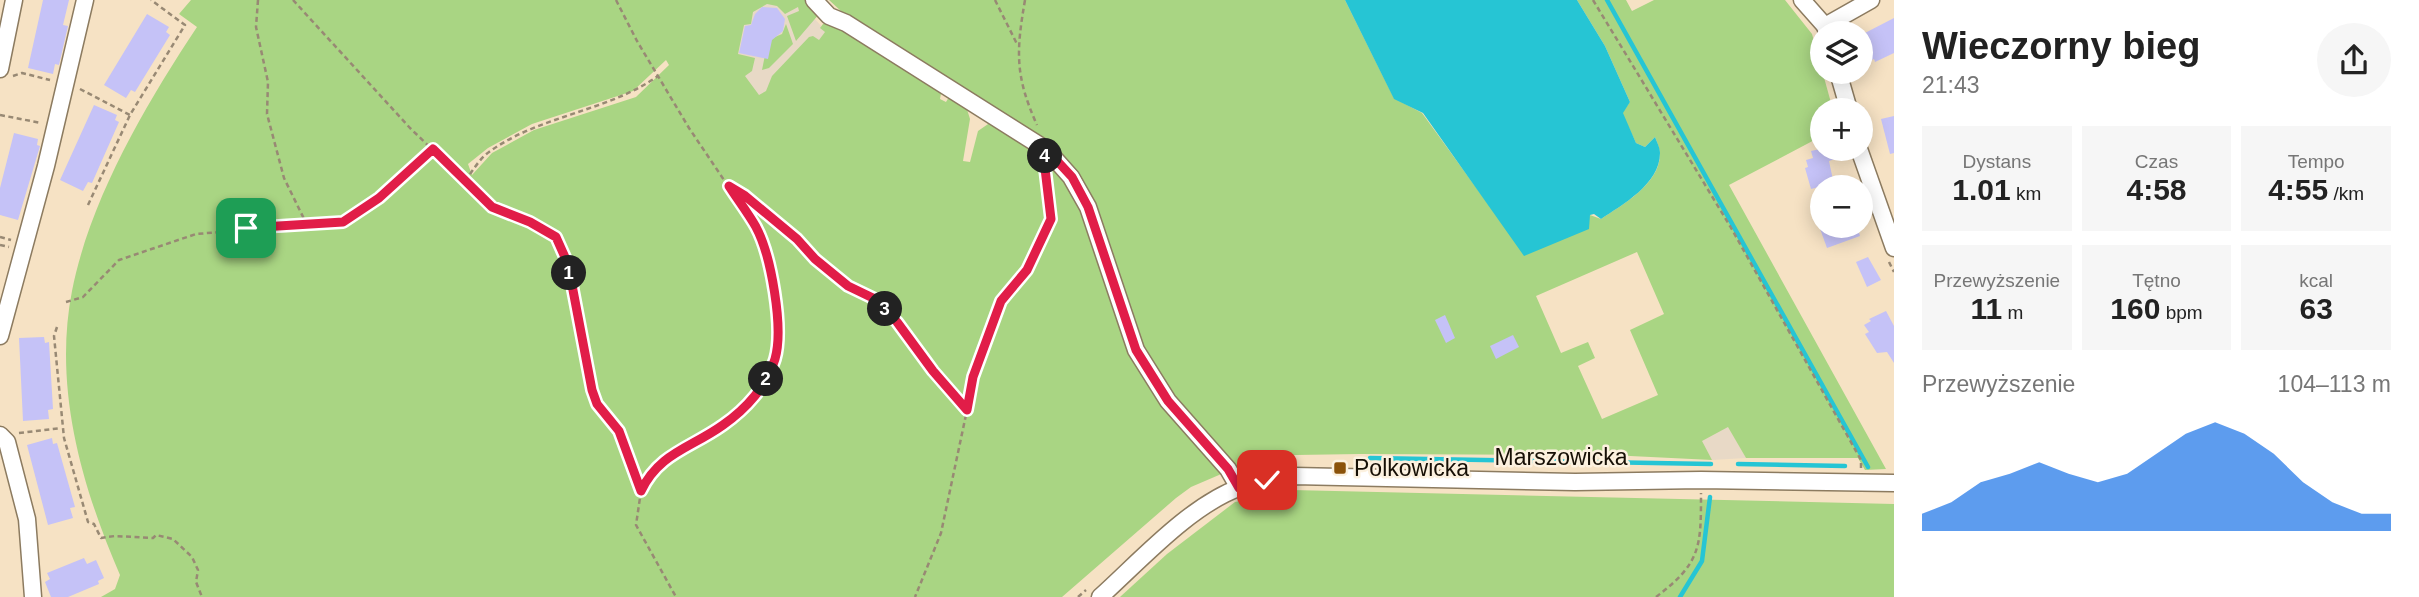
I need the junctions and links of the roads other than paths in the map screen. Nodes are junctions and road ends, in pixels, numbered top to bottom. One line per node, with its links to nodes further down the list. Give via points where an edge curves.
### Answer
1 (14, 0): 8 (street)
2 (85, 0): 11 (street)
3 (814, 0): 14 (street, via 830,16 1047,150 1072,177 1088,207 1136,350 1168,401)
4 (1802, 0): 6 (street)
5 (1871, 0): 7 (street)
6 (1819, 21)
7 (1840, 21)
8 (5, 73)
9 (1863, 161): 10 (street)
10 (1894, 248)
11 (0, 336)
12 (1, 435): 15 (street, via 7,442 27,519)
13 (1894, 483): 14 (street, Marszowicka, via 1294,476)
14 (1239, 488): 16 (street, Marszowicka, via 1198,512)
15 (33, 597)
16 (1100, 597)

